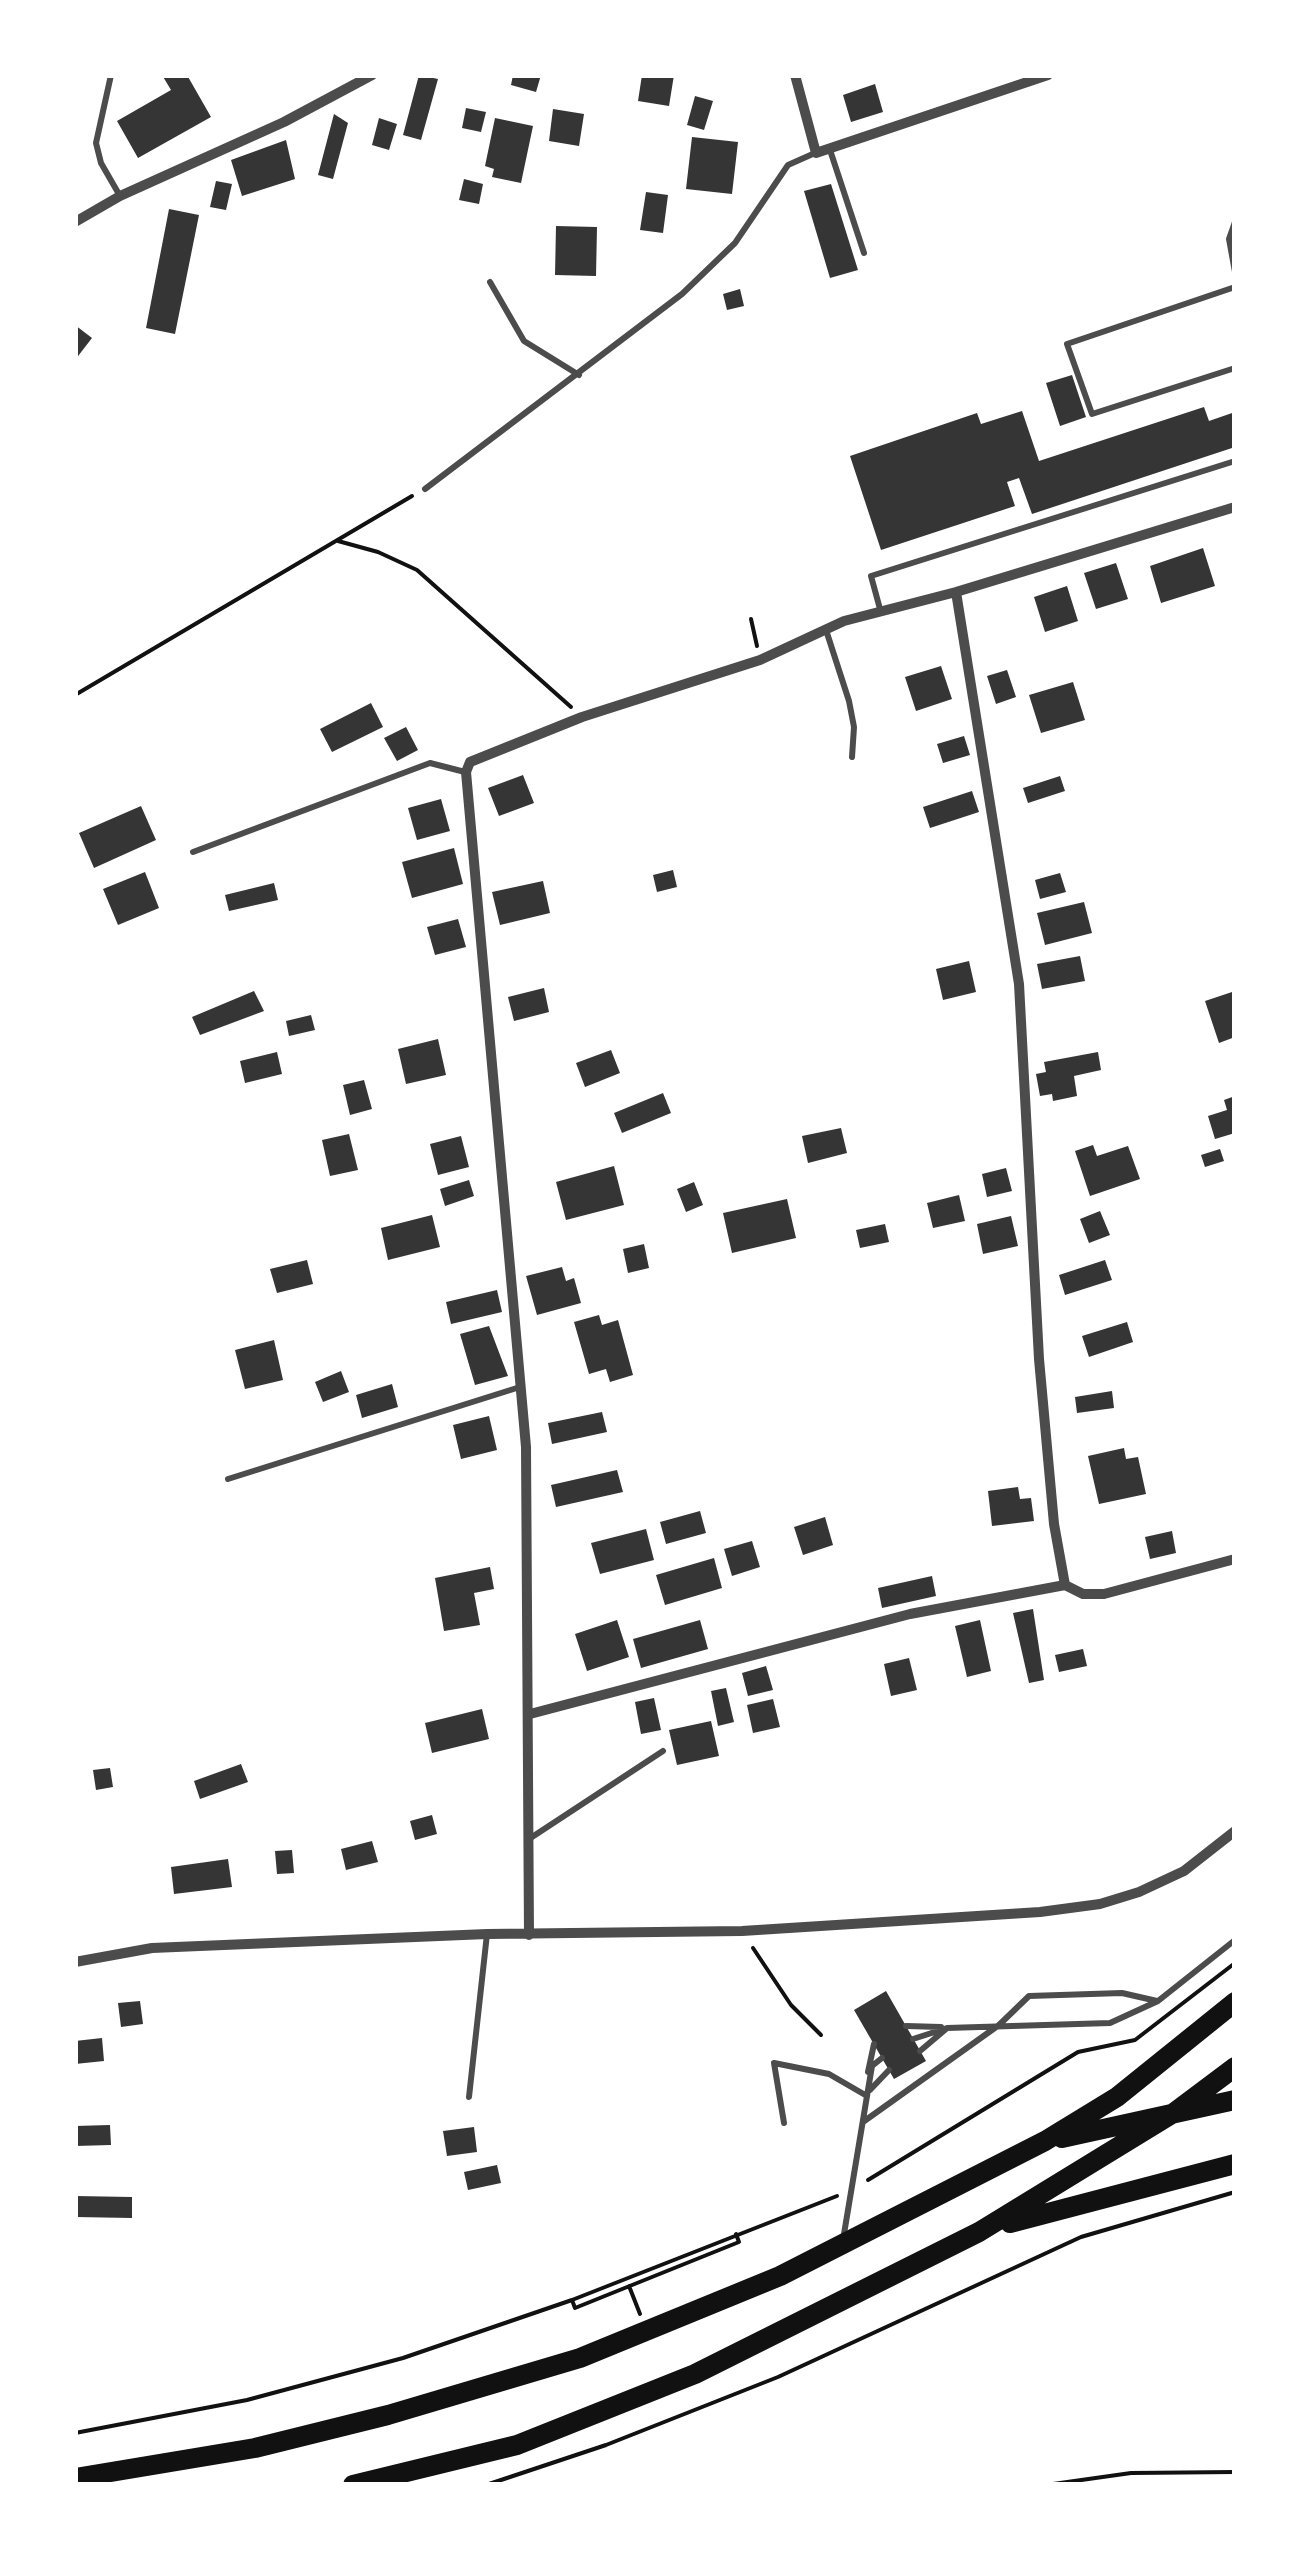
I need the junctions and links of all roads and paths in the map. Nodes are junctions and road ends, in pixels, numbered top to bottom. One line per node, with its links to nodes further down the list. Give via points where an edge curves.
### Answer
1 (110, 75): 7 (lane, via 96,143)
2 (372, 75): 7 (street)
3 (795, 75): 6 (street)
4 (1048, 75): 5 (street)
5 (830, 150): 6 (street); 10 (lane)
6 (816, 153): 15 (lane, via 788,165 734,242 682,294)
7 (120, 196): 8 (street)
8 (75, 222)
9 (1235, 222): 11 (lane)
10 (864, 253)
11 (1235, 272)
12 (490, 282): 15 (lane, via 524,341)
13 (1235, 287): 14 (lane, via 1067,344 1092,414)
14 (1235, 368)
15 (579, 375): 17 (lane)
16 (1235, 461): 21 (lane, via 872,576)
17 (425, 489): 19 (path)
18 (1235, 507): 20 (street)
19 (337, 540): 25 (path); 26 (path, via 417,570)
20 (956, 592): 21 (street); 33 (street, via 1019,984 1039,1359)
21 (880, 609): 23 (street)
22 (750, 620): 24 (path)
23 (826, 629): 24 (street); 27 (lane, via 849,701)
24 (760, 660): 26 (street)
25 (75, 696)
26 (582, 717): 28 (street, via 470,762)
27 (852, 757)
28 (466, 772): 29 (lane, via 430,763); 30 (street)
29 (193, 852)
30 (520, 1387): 31 (lane); 34 (street)
31 (228, 1479)
32 (1235, 1559): 33 (street, via 1104,1594)
33 (1065, 1585): 34 (street, via 910,1614)
34 (530, 1714): 37 (street)
35 (663, 1751): 37 (lane)
36 (1235, 1831): 38 (street, via 1184,1871 1100,1904)
37 (528, 1840): 40 (street)
38 (742, 1931): 40 (street); 49 (path, via 791,2005)
39 (488, 1934): 40 (street); 42 (street, via 152,1948); 57 (lane)
40 (529, 1935)
41 (1235, 1940): 44 (lane)
42 (75, 1962)
43 (1235, 1963): 64 (path, via 1135,2040 1078,2052)
44 (1158, 2001): 46 (lane, via 1110,2023); 46 (lane, via 1122,1993 1028,1996)
45 (1235, 2002): 62 (main road, via 1118,2097)
46 (999, 2025): 48 (lane); 60 (lane)
47 (906, 2026): 48 (lane)
48 (947, 2028): 50 (lane); 52 (lane)
49 (820, 2035)
50 (913, 2039)
51 (874, 2044): 56 (lane)
52 (920, 2051)
53 (882, 2058): 56 (lane, via 872,2066)
54 (1235, 2067): 59 (main road)
55 (888, 2070): 56 (lane)
56 (867, 2096): 60 (lane); 61 (lane, via 829,2074 774,2063)
57 (470, 2097)
58 (1235, 2100): 59 (main road)
59 (1175, 2112): 62 (main road); 67 (main road)
60 (863, 2122): 69 (lane)
61 (784, 2123)
62 (1045, 2142): 69 (main road)
63 (1235, 2164): 67 (main road)
64 (868, 2180)
65 (1235, 2192): 77 (path, via 1081,2237 778,2378)
66 (840, 2196): 68 (path)
67 (979, 2232): 76 (main road, via 623,2405 505,2449)
68 (736, 2234): 70 (path, via 739,2242); 71 (path)
69 (842, 2245): 72 (main road)
70 (629, 2286): 71 (path, via 575,2308); 72 (path)
71 (572, 2300): 73 (path, via 247,2400)
72 (647, 2330): 74 (main road, via 580,2358 388,2415 254,2448)
73 (75, 2433)
74 (76, 2472)
75 (1235, 2472): 78 (path, via 1131,2473)
76 (352, 2485)
77 (486, 2485)
78 (1046, 2485)

